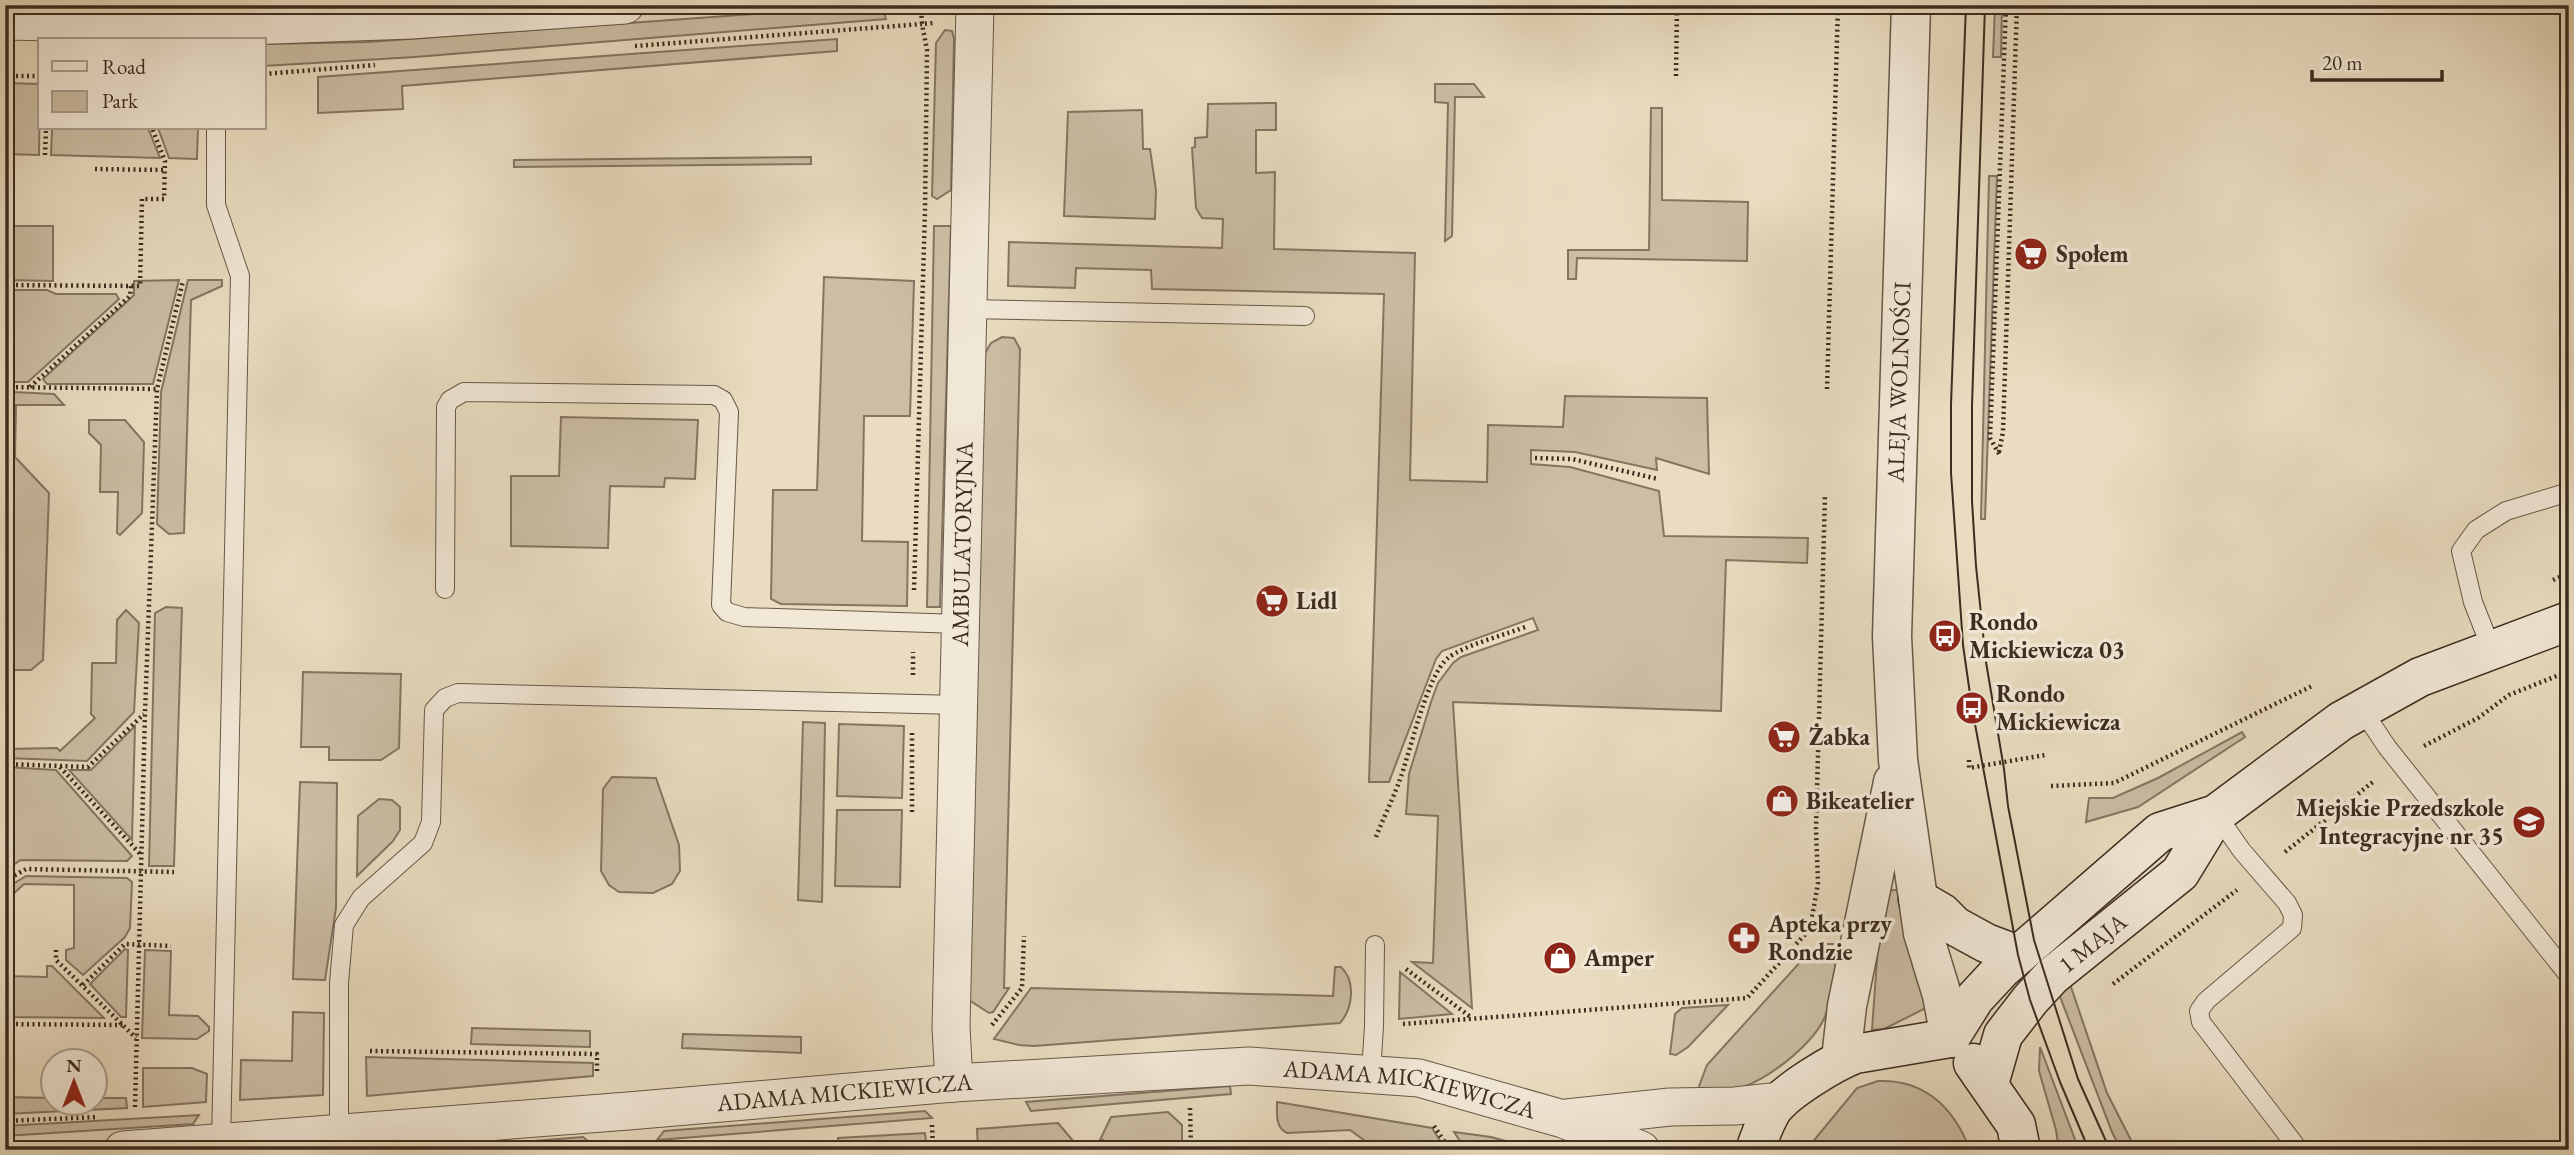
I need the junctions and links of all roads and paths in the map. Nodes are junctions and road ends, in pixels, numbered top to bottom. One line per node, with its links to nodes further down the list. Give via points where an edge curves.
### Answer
1 (625, 5): 9 (street)
2 (975, 5): 25 (street, AMBULATORYJNA)
3 (1677, 5): 15 (path)
4 (1838, 5): 30 (path)
5 (1911, 5): 50 (main road, ALEJA WOLNOŚCI, via 1893,624)
6 (2006, 5): 7 (path, via 1990,438 1999,453)
7 (2017, 5)
8 (5, 21): 9 (street)
9 (217, 33)
10 (634, 46): 37 (path, via 922,24 927,50 925,210)
11 (388, 65): 12 (path)
12 (266, 74)
13 (5, 76): 14 (path)
14 (38, 76)
15 (1676, 76)
16 (46, 130): 19 (path)
17 (153, 130): 21 (path)
18 (216, 130): 96 (lane, via 216,205 240,276)
19 (45, 155)
20 (95, 169): 21 (path)
21 (164, 170): 24 (path, via 164,199 142,199 140,286)
22 (183, 281): 29 (path)
23 (5, 285): 24 (path)
24 (131, 286): 28 (path, via 130,296)
25 (967, 309): 26 (lane); 38 (street, AMBULATORYJNA)
26 (1305, 316)
27 (5, 387): 28 (path)
28 (30, 387): 29 (path)
29 (157, 390): 46 (path)
30 (1826, 390)
31 (1535, 458): 32 (path, via 1572,459)
32 (1658, 479)
33 (2569, 492): 40 (lane, via 2506,511 2476,530 2461,551)
34 (1825, 494): 74 (path, via 1818,883 1810,929 1746,998)
35 (445, 589): 37 (lane, via 446,407 450,400 464,392 714,395 729,412 720,605 744,617)
36 (2569, 621): 40 (main road, 1 MAJA)
37 (913, 624): 38 (lane); 43 (path)
38 (960, 624): 44 (street, AMBULATORYJNA)
39 (1528, 626): 58 (path, via 1447,658 1432,682)
40 (2491, 649): 45 (main road, 1 MAJA, via 2420,677)
41 (2569, 671): 52 (path, via 2509,695 2478,718)
42 (2319, 683): 55 (path, via 2114,783)
43 (913, 704): 44 (lane); 57 (path); 95 (lane, via 458,692 445,698 434,710 431,822 423,843 361,898 344,925 339,983)
44 (959, 705): 78 (street, AMBULATORYJNA)
45 (2361, 708): 52 (lane); 56 (main road, 1 MAJA)
46 (145, 713): 54 (path, via 88,767); 59 (path)
47 (2019, 752): 49 (path)
48 (2045, 755): 49 (path)
49 (2019, 759): 51 (path, via 1969,768)
50 (1898, 760): 64 (main road, ALEJA WOLNOŚCI); 82 (main road, ALEJA WOLNOŚCI, via 1847,1006)
51 (1969, 760)
52 (2399, 761): 62 (path); 71 (lane)
53 (5, 764): 54 (path)
54 (60, 766): 59 (path)
55 (2051, 786)
56 (2216, 814): 62 (lane); 70 (main road, 1 MAJA, via 2160,832); 86 (main road, 1 MAJA, via 2180,873 2052,976 2031,1000 2003,1034)
57 (912, 816)
58 (1376, 837)
59 (142, 856): 60 (path)
60 (141, 872): 61 (path); 63 (path, via 26,869); 66 (path)
61 (174, 872)
62 (2260, 872): 73 (path); 104 (lane, via 2287,903 2293,915 2292,928 2199,1011 2201,1021)
63 (5, 881)
64 (1919, 899): 70 (main road, via 1975,937); 80 (main road, ALEJA WOLNOŚCI)
65 (1024, 936): 78 (path, via 1022,988 982,1037)
66 (139, 945): 68 (path); 72 (path, via 125,944); 79 (path)
67 (1375, 945): 74 (path); 77 (lane)
68 (171, 946)
69 (56, 950): 72 (path, via 56,960)
70 (2018, 955): 80 (main road, 1 MAJA, via 1975,998)
71 (2569, 976)
72 (83, 985): 76 (path)
73 (2109, 987)
74 (1473, 1019): 77 (path)
75 (5, 1024): 76 (path)
76 (123, 1025): 79 (path)
77 (1374, 1026): 83 (lane)
78 (951, 1027): 85 (street, AMBULATORYJNA)
79 (137, 1038): 89 (path)
80 (1950, 1038): 82 (main road); 86 (main road)
81 (359, 1050): 84 (path, via 597,1054)
82 (1841, 1059): 87 (main road)
83 (1371, 1073): 85 (street, ADAMA MICKIEWICZA, via 1249,1066); 91 (street, ADAMA MICKIEWICZA, via 1453,1086)
84 (597, 1083)
85 (954, 1083): 95 (street, ADAMA MICKIEWICZA)
86 (1989, 1084): 103 (main road, via 2016,1125)
87 (1781, 1101): 91 (street, ADAMA MICKIEWICZA); 102 (main road)
88 (1190, 1104): 99 (path)
89 (135, 1115)
90 (109, 1116): 92 (path)
91 (1563, 1119): 101 (street, ADAMA MICKIEWICZA)
92 (5, 1121)
93 (1442, 1122): 100 (path, via 1430,1120)
94 (944, 1123): 98 (path, via 932,1124)
95 (339, 1133): 96 (street, ADAMA MICKIEWICZA)
96 (221, 1143): 97 (street, ADAMA MICKIEWICZA)
97 (123, 1150)
98 (933, 1150)
99 (1191, 1150)
100 (1450, 1150)
101 (1641, 1150)
102 (1755, 1150)
103 (2021, 1150)
104 (2299, 1150)

